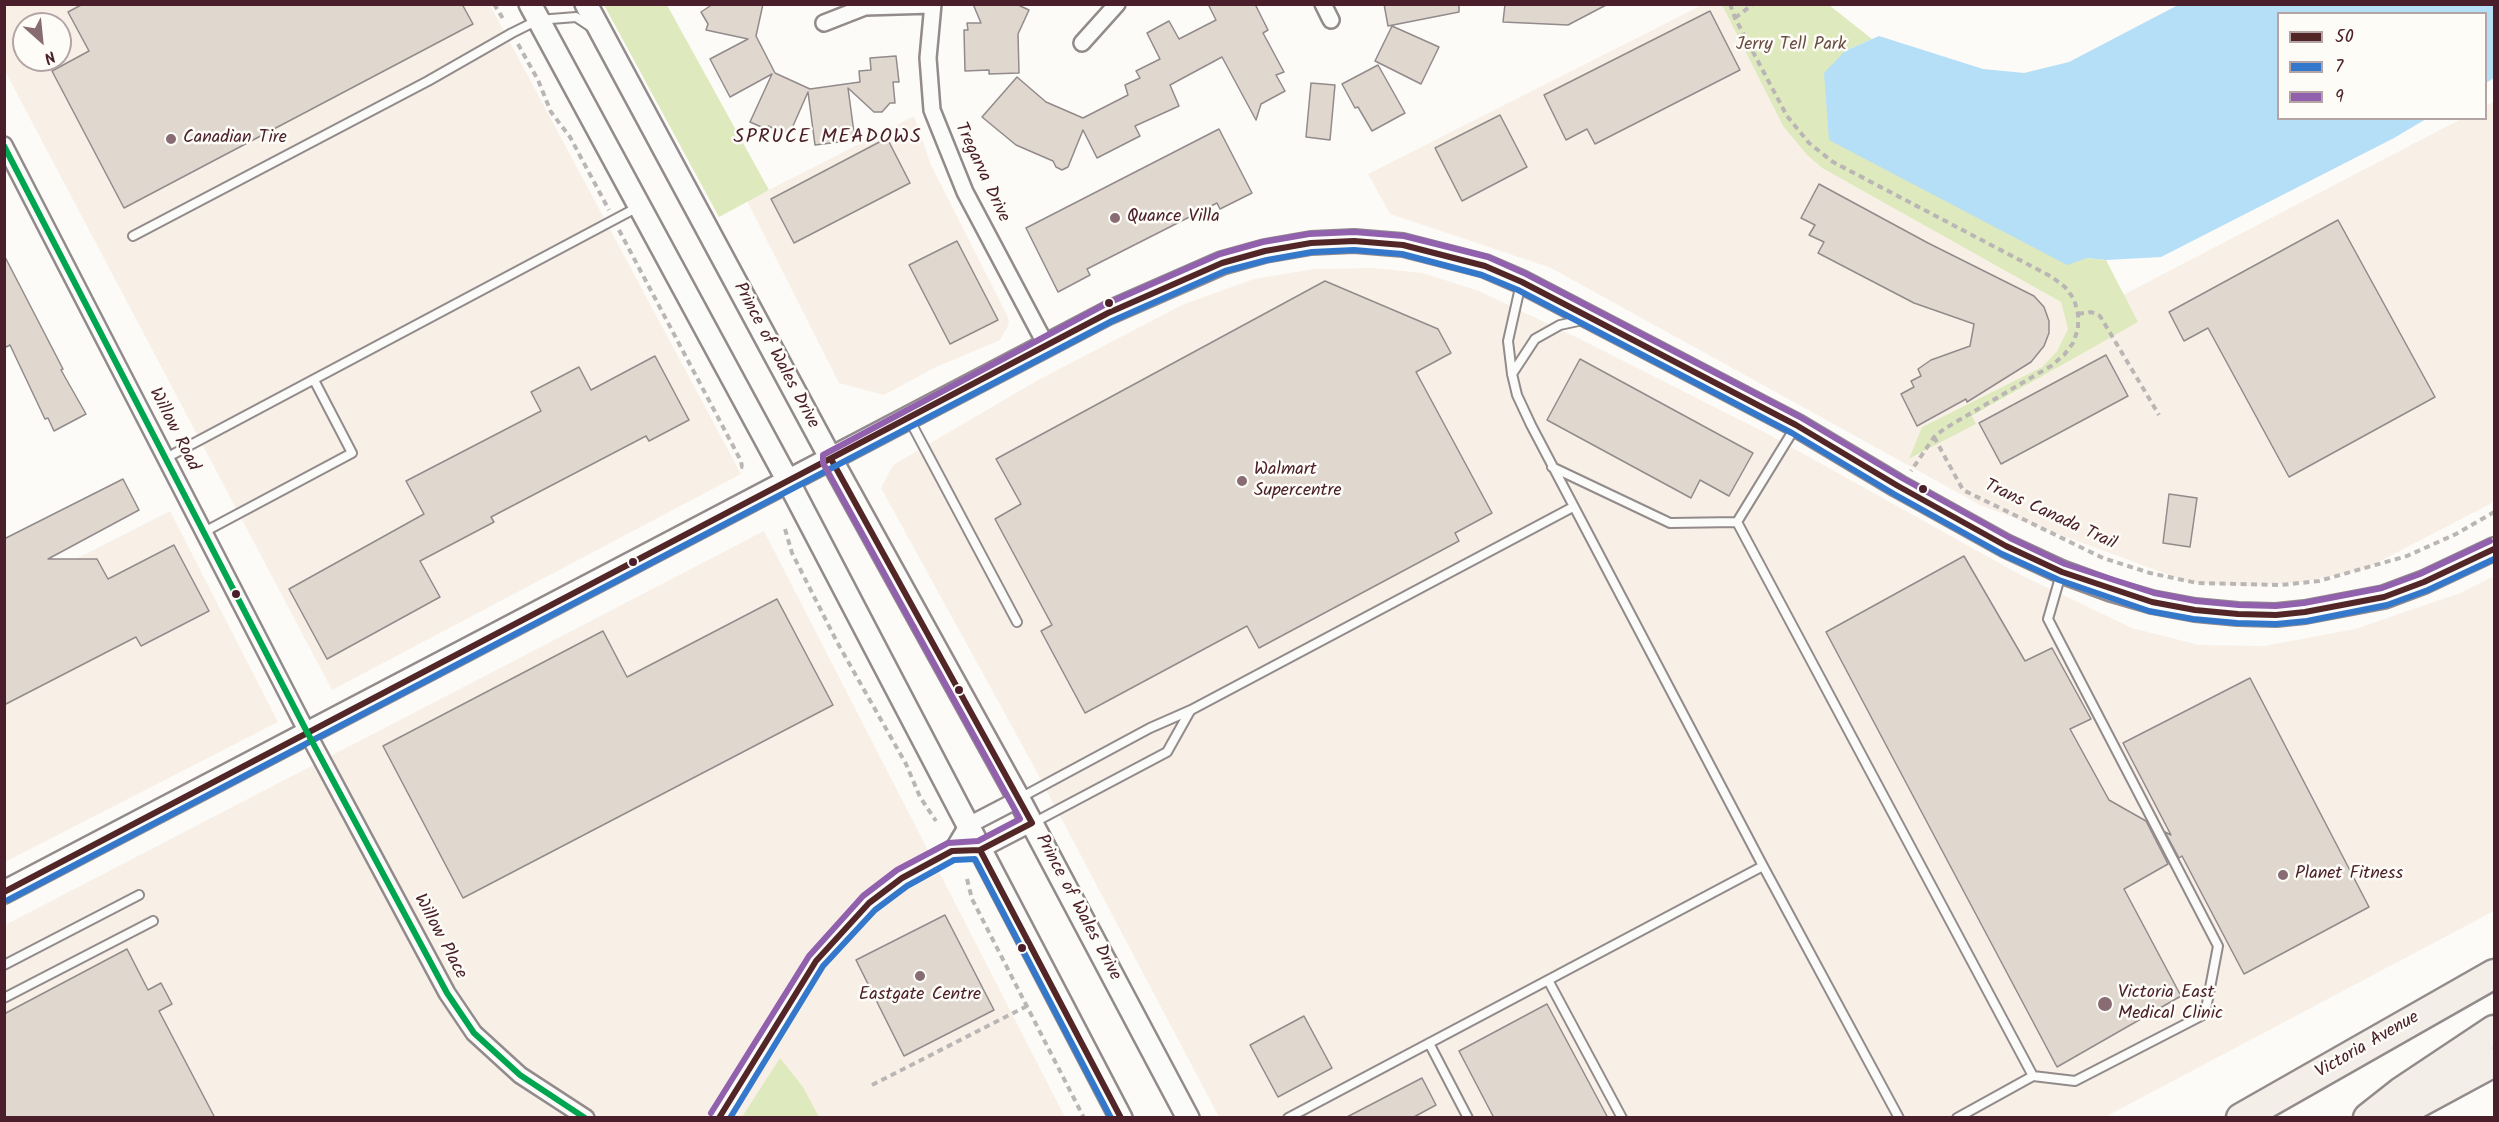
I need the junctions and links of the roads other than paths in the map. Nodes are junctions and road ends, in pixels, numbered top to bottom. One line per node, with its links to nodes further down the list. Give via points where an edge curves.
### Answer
1 (586, 4): 8 (street, Prince of Wales Drive)
2 (1117, 4): 9 (street)
3 (1323, 4): 6 (street)
4 (933, 5): 7 (street, via 865,7); 15 (street, Tregarva Drive, via 928,58 932,110 965,192)
5 (534, 13): 8 (lane, via 576,17); 11 (street); 12 (lane, via 512,33 428,81)
6 (1331, 20)
7 (824, 23)
8 (602, 34): 21 (street, Prince of Wales Drive)
9 (1082, 43)
10 (4, 145): 20 (street, Willow Road)
11 (638, 207): 17 (lane); 23 (street)
12 (133, 236)
13 (1522, 282): 14 (street); 15 (street, via 1485,266 1403,245 1311,243 1222,263); 16 (lane, via 1508,341)
14 (1592, 319): 16 (lane, via 1560,325 1535,339); 19 (street)
15 (1046, 345): 18 (street)
16 (1512, 374): 22 (lane, via 1517,395)
17 (314, 380): 20 (lane); 26 (lane, via 352,453)
18 (908, 418): 21 (street); 29 (lane)
19 (1796, 425): 25 (lane); 28 (street, via 2006,546)
20 (166, 459): 26 (street, Willow Road)
21 (831, 459): 23 (street); 32 (street, Prince of Wales Drive)
22 (1552, 467): 24 (lane); 25 (lane, via 1670,523)
23 (788, 481): 31 (street); 34 (street)
24 (1573, 507): 30 (lane); 37 (lane)
25 (1737, 522): 48 (lane)
26 (204, 532): 31 (street, Willow Road)
27 (2494, 549): 28 (street, via 2384,597 2276,615 2195,610 2152,602)
28 (2062, 572): 48 (lane, via 2048,619 2218,946 2205,1014 2075,1081)
29 (1017, 622)
30 (1191, 710): 32 (lane); 33 (lane, via 1167,752)
31 (307, 732): 38 (street); 49 (street, Willow Place, via 447,993 474,1033 520,1075)
32 (1019, 799): 33 (street, Prince of Wales Drive); 34 (street)
33 (1032, 824): 35 (street); 52 (street, Prince of Wales Drive)
34 (967, 826): 35 (street); 36 (street)
35 (980, 850): 36 (street); 51 (street)
36 (952, 851): 50 (street, via 902,878 869,903 816,961)
37 (1763, 866): 43 (lane); 56 (lane)
38 (4, 892)
39 (140, 895): 41 (lane)
40 (153, 921): 44 (lane)
41 (4, 965)
42 (2494, 974): 58 (highway, Victoria Avenue)
43 (1548, 980): 46 (lane); 55 (lane)
44 (4, 998)
45 (2494, 1029): 59 (highway)
46 (1429, 1043): 53 (lane); 54 (lane)
47 (2494, 1062): 60 (highway)
48 (2033, 1076): 57 (lane)
49 (586, 1118)
50 (719, 1118)
51 (1121, 1118)
52 (1188, 1118)
53 (1288, 1118)
54 (1468, 1118)
55 (1622, 1118)
56 (1899, 1118)
57 (1957, 1118)
58 (2241, 1118)
59 (2368, 1118)
60 (2392, 1118)

